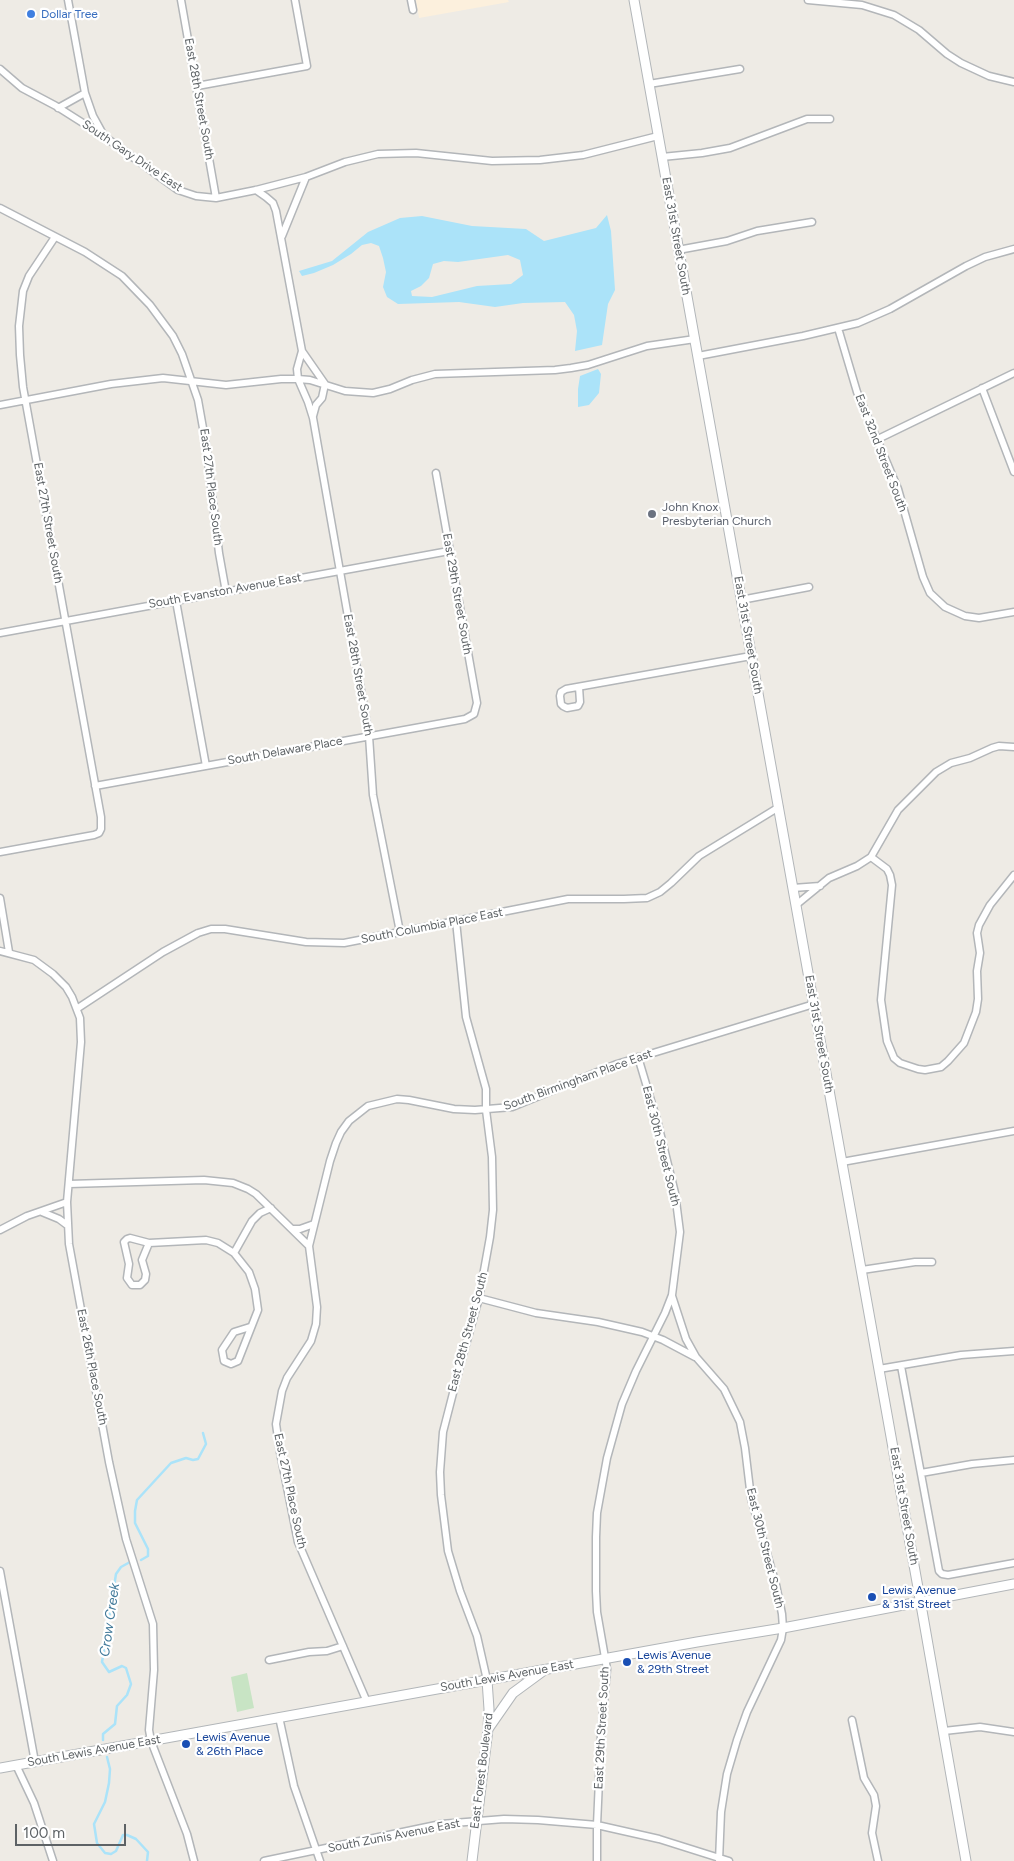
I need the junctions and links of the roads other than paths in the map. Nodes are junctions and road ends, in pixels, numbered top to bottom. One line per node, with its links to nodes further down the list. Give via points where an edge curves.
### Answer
1 (68, 0): 13 (street)
2 (181, 0): 12 (street, East 28th Street South)
3 (295, 0): 12 (street, via 307,66)
4 (411, 0): 7 (street)
5 (634, 0): 11 (main road, East 31st Street South)
6 (808, 0): 10 (street, via 862,5 894,15 961,63 989,76)
7 (413, 10)
8 (0, 69): 14 (street, South Gary Drive East, via 22,88)
9 (740, 69): 11 (street)
10 (1014, 82)
11 (649, 84): 16 (main road, East 31st Street South)
12 (197, 86): 21 (street, East 28th Street South)
13 (85, 93): 14 (street); 17 (street)
14 (58, 108): 17 (street, South Gary Drive East)
15 (830, 118): 18 (street, via 806,119 730,148)
16 (658, 136): 18 (main road, East 31st Street South); 19 (street, South Gary Drive East, via 583,155 540,160 492,161 416,153 378,154)
17 (105, 137): 21 (street, South Gary Drive East, via 178,190)
18 (662, 157): 27 (main road, East 31st Street South)
19 (306, 177): 20 (street, South Gary Drive East); 25 (street)
20 (256, 190): 21 (street, South Gary Drive East); 25 (street, via 273,204)
21 (216, 198)
22 (0, 208): 24 (street, East 27th Place South)
23 (812, 222): 27 (street)
24 (56, 237): 34 (street, East 27th Place South, via 100,260 122,276 150,305 173,336); 37 (street, East 27th Street South, via 29,276 20,306 20,355)
25 (281, 237): 30 (street)
26 (1014, 249): 28 (street, via 985,257 890,309)
27 (678, 250): 29 (main road, East 31st Street South)
28 (838, 328): 31 (street); 40 (street, East 32nd Street South, via 857,392)
29 (695, 339): 31 (main road, East 31st Street South); 35 (street, via 647,346 571,368 435,374 372,393 345,391)
30 (302, 351): 33 (street); 35 (street)
31 (698, 356): 48 (main road, East 31st Street South)
32 (1014, 373): 36 (street)
33 (298, 379): 34 (street, via 226,385); 35 (street); 39 (street, East 28th Street South)
34 (193, 382): 37 (street, via 173,378 152,379); 46 (street, East 27th Place South, via 206,445)
35 (325, 384): 39 (street)
36 (982, 388): 40 (street); 41 (street)
37 (26, 400): 38 (street); 50 (street, East 27th Street South)
38 (0, 405)
39 (313, 418): 44 (street, East 28th Street South)
40 (878, 439): 49 (street, East 32nd Street South, via 898,489 930,592 941,604 965,616 979,618)
41 (1014, 472)
42 (436, 473): 43 (street, East 29th Street South)
43 (449, 550): 44 (street, South Evanston Avenue East); 54 (street, East 29th Street South, via 476,704)
44 (340, 570): 46 (street, South Evanston Avenue East); 55 (street, East 28th Street South)
45 (809, 588): 48 (street)
46 (226, 592): 47 (street, South Evanston Avenue East)
47 (176, 600): 50 (street, South Evanston Avenue East); 57 (street)
48 (741, 600): 52 (main road, East 31st Street South)
49 (1014, 612)
50 (66, 620): 51 (street, South Evanston Avenue East); 58 (street, East 27th Street South)
51 (0, 632)
52 (751, 656): 53 (street); 59 (main road, East 31st Street South)
53 (578, 687)
54 (474, 714): 55 (street, South Delaware Place, via 465,719)
55 (369, 736): 57 (street, South Delaware Place); 68 (street, East 28th Street South, via 373,795)
56 (1014, 747): 61 (street, via 992,748 936,772 898,810)
57 (206, 766): 58 (street, South Delaware Place)
58 (95, 786): 60 (street, East 27th Street South, via 101,818 99,833)
59 (779, 807): 64 (main road, East 31st Street South); 67 (street, South Columbia Place East, via 699,856 671,884 647,898 568,899)
60 (0, 852)
61 (872, 857): 62 (street, via 887,869 892,885 880,1000 887,1041 894,1058 918,1069 941,1067 969,1033 978,999 980,953 977,932 990,905); 63 (street, via 828,878)
62 (1014, 875)
63 (820, 886): 64 (street); 66 (street)
64 (793, 888): 66 (main road, East 31st Street South)
65 (0, 898): 70 (street)
66 (796, 905): 71 (main road, East 31st Street South)
67 (456, 921): 68 (street, South Columbia Place East); 74 (street, East 28th Street South, via 463,998 486,1089)
68 (400, 932): 72 (street, South Columbia Place East, via 344,943 324,943 211,929 163,952)
69 (0, 951): 70 (street, East 26th Place South)
70 (9, 952): 72 (street, East 26th Place South, via 34,960 53,974 66,987)
71 (814, 1004): 73 (street, South Birmingham Place East); 76 (main road, East 31st Street South)
72 (78, 1008): 77 (street, East 26th Place South, via 81,1042)
73 (638, 1057): 74 (street, South Birmingham Place East, via 512,1106); 90 (street, East 30th Street South, via 660,1132 680,1232)
74 (486, 1110): 82 (street, South Birmingham Place East, via 454,1109 397,1099 377,1103 358,1113 349,1121 336,1143); 91 (street, East 28th Street South, via 492,1157 493,1210)
75 (1014, 1131): 76 (street)
76 (842, 1162): 89 (main road, East 31st Street South)
77 (69, 1184): 78 (street, East 26th Place South); 79 (street, via 204,1180 233,1183 248,1189)
78 (67, 1202): 80 (street); 81 (street, East 26th Place South)
79 (271, 1208): 83 (street); 87 (street, via 252,1221)
80 (42, 1212): 81 (street); 84 (street, via 26,1216)
81 (67, 1224): 116 (street, East 26th Place South, via 111,1471 130,1556 153,1624)
82 (314, 1224): 83 (street); 86 (street, South Birmingham Place East)
83 (293, 1229): 86 (street)
84 (0, 1230)
85 (149, 1243): 85 (street, via 142,1260 145,1280 140,1285 132,1285 127,1278 129,1264 124,1242 130,1238); 87 (street, via 206,1240)
86 (309, 1246): 105 (street, East 27th Place South, via 318,1316 311,1341 282,1391 276,1424 298,1542)
87 (234, 1253): 92 (street, via 249,1272 255,1289 258,1310)
88 (932, 1262): 89 (street)
89 (862, 1270): 97 (main road, East 31st Street South)
90 (672, 1295): 93 (street, East 30th Street South); 95 (street, East 30th Street South, via 686,1339)
91 (479, 1298): 93 (street, via 536,1313 598,1322); 109 (street, East 28th Street South, via 448,1411 440,1480 448,1551 477,1636)
92 (250, 1328): 92 (street, via 238,1361 231,1364 224,1361 222,1350 234,1332)
93 (654, 1336): 95 (street, East 30th Street South); 106 (street, East 29th Street South, via 622,1404 601,1484 595,1567 597,1612)
94 (1014, 1351): 96 (street)
95 (696, 1358): 104 (street, East 30th Street South, via 724,1389 740,1422 751,1498 776,1584)
96 (901, 1366): 97 (street); 99 (street, East 31st Street South)
97 (879, 1369): 103 (main road, East 31st Street South)
98 (1014, 1460): 99 (street)
99 (920, 1473): 100 (street, East 31st Street South, via 937,1568 942,1574)
100 (1014, 1562)
101 (0, 1571): 117 (street)
102 (1014, 1584): 103 (main road, South Lewis Avenue East)
103 (921, 1601): 104 (main road, South Lewis Avenue East); 114 (main road, East 31st Street South)
104 (783, 1628): 106 (main road, South Lewis Avenue East); 123 (street, East 30th Street South, via 781,1640 747,1712 727,1774)
105 (343, 1646): 107 (street); 110 (street, East 27th Place South)
106 (605, 1658): 108 (main road, South Lewis Avenue East); 121 (street, East 29th Street South, via 607,1669)
107 (269, 1660)
108 (545, 1669): 109 (main road, South Lewis Avenue East); 113 (main road, via 513,1693)
109 (486, 1680): 110 (main road, South Lewis Avenue East); 113 (main road, East Forest Boulevard)
110 (367, 1702): 111 (main road, South Lewis Avenue East)
111 (279, 1717): 116 (main road, South Lewis Avenue East); 122 (street, via 294,1786)
112 (852, 1720): 131 (street, via 864,1778 874,1795 876,1806 872,1833)
113 (488, 1729): 120 (main road, East Forest Boulevard)
114 (944, 1731): 115 (street, via 980,1728); 132 (main road, East 31st Street South)
115 (1014, 1732)
116 (151, 1741): 117 (main road, South Lewis Avenue East); 125 (street, East 26th Place South, via 187,1834)
117 (35, 1762): 118 (main road, South Lewis Avenue East)
118 (16, 1765): 119 (main road, South Lewis Avenue East); 124 (street)
119 (0, 1768)
120 (476, 1821): 121 (street, South Zunis Avenue East, via 504,1819); 122 (street, South Zunis Avenue East, via 441,1824); 128 (main road, East Forest Boulevard)
121 (597, 1824): 123 (street, South Zunis Avenue East, via 659,1839); 129 (street, East 29th Street South)
122 (317, 1850): 126 (street, South Zunis Avenue East); 127 (street)
123 (719, 1859): 130 (street, South Zunis Avenue East)
124 (54, 1861)
125 (194, 1861)
126 (264, 1861)
127 (320, 1861)
128 (472, 1861)
129 (597, 1861)
130 (729, 1861)
131 (878, 1861)
132 (966, 1861)

